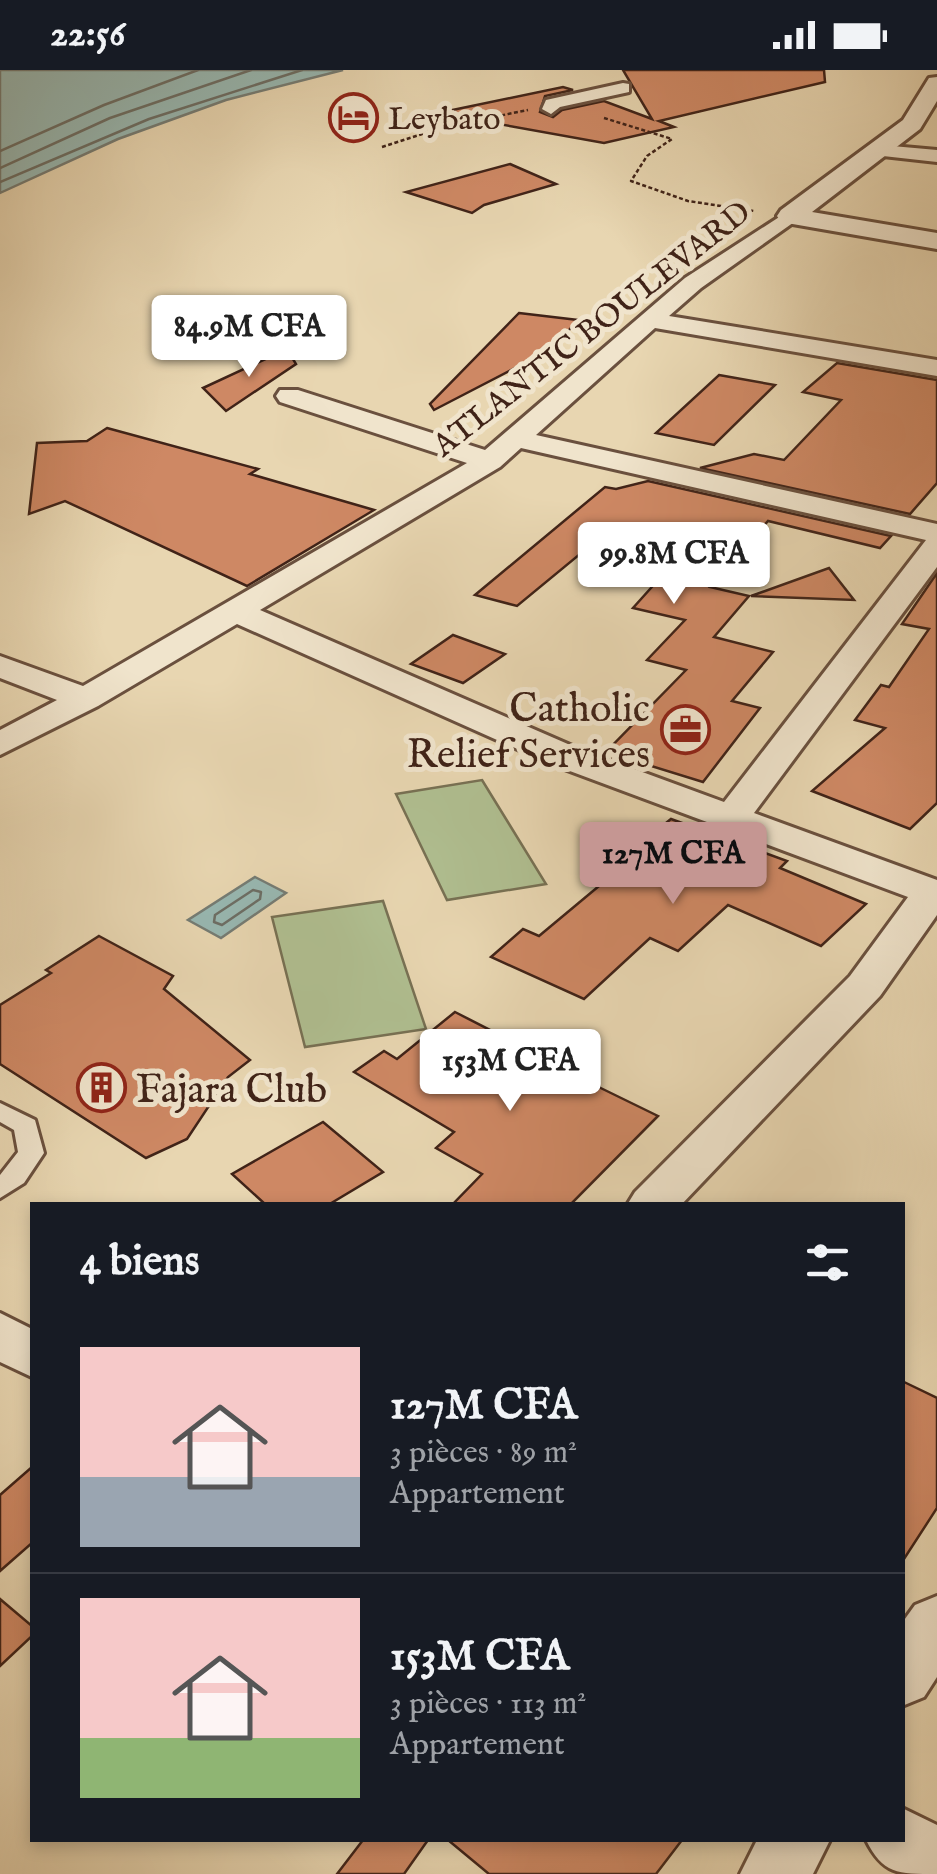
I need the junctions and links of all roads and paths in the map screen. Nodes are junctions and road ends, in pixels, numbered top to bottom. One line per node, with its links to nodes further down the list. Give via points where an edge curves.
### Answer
1 (937, 83): 5 (street, ATLANTIC BOULEVARD, via 912,124)
2 (622, 88): 3 (street)
3 (551, 109): 4 (path, via 444,127); 7 (path, via 580,110 672,139 647,156 631,181 688,201)
4 (382, 147)
5 (881, 150): 6 (street); 7 (street, ATLANTIC BOULEVARD)
6 (937, 156)
7 (790, 216): 8 (street); 9 (street, ATLANTIC BOULEVARD, via 693,283)
8 (937, 241)
9 (654, 321): 10 (street); 12 (street, ATLANTIC BOULEVARD)
10 (937, 368)
11 (290, 396): 13 (street)
12 (516, 439): 13 (street, ATLANTIC BOULEVARD); 14 (street)
13 (490, 461): 16 (street, ATLANTIC BOULEVARD)
14 (937, 532)
15 (937, 546): 20 (street)
16 (236, 611): 18 (street, ATLANTIC BOULEVARD); 20 (street, via 564,756)
17 (0, 666): 18 (street)
18 (86, 699): 19 (street, ATLANTIC BOULEVARD)
19 (0, 744)
20 (731, 818): 21 (street)
21 (935, 893): 24 (street, via 864,986)
22 (0, 1112): 23 (lane, via 26,1126 31,1153)
23 (0, 1189)
24 (655, 1202)
25 (0, 1334): 26 (street)
26 (30, 1355)
27 (937, 1624): 28 (street)
28 (905, 1672)
29 (795, 1842): 32 (street)
30 (903, 1842): 31 (street)
31 (937, 1864)
32 (774, 1874)

